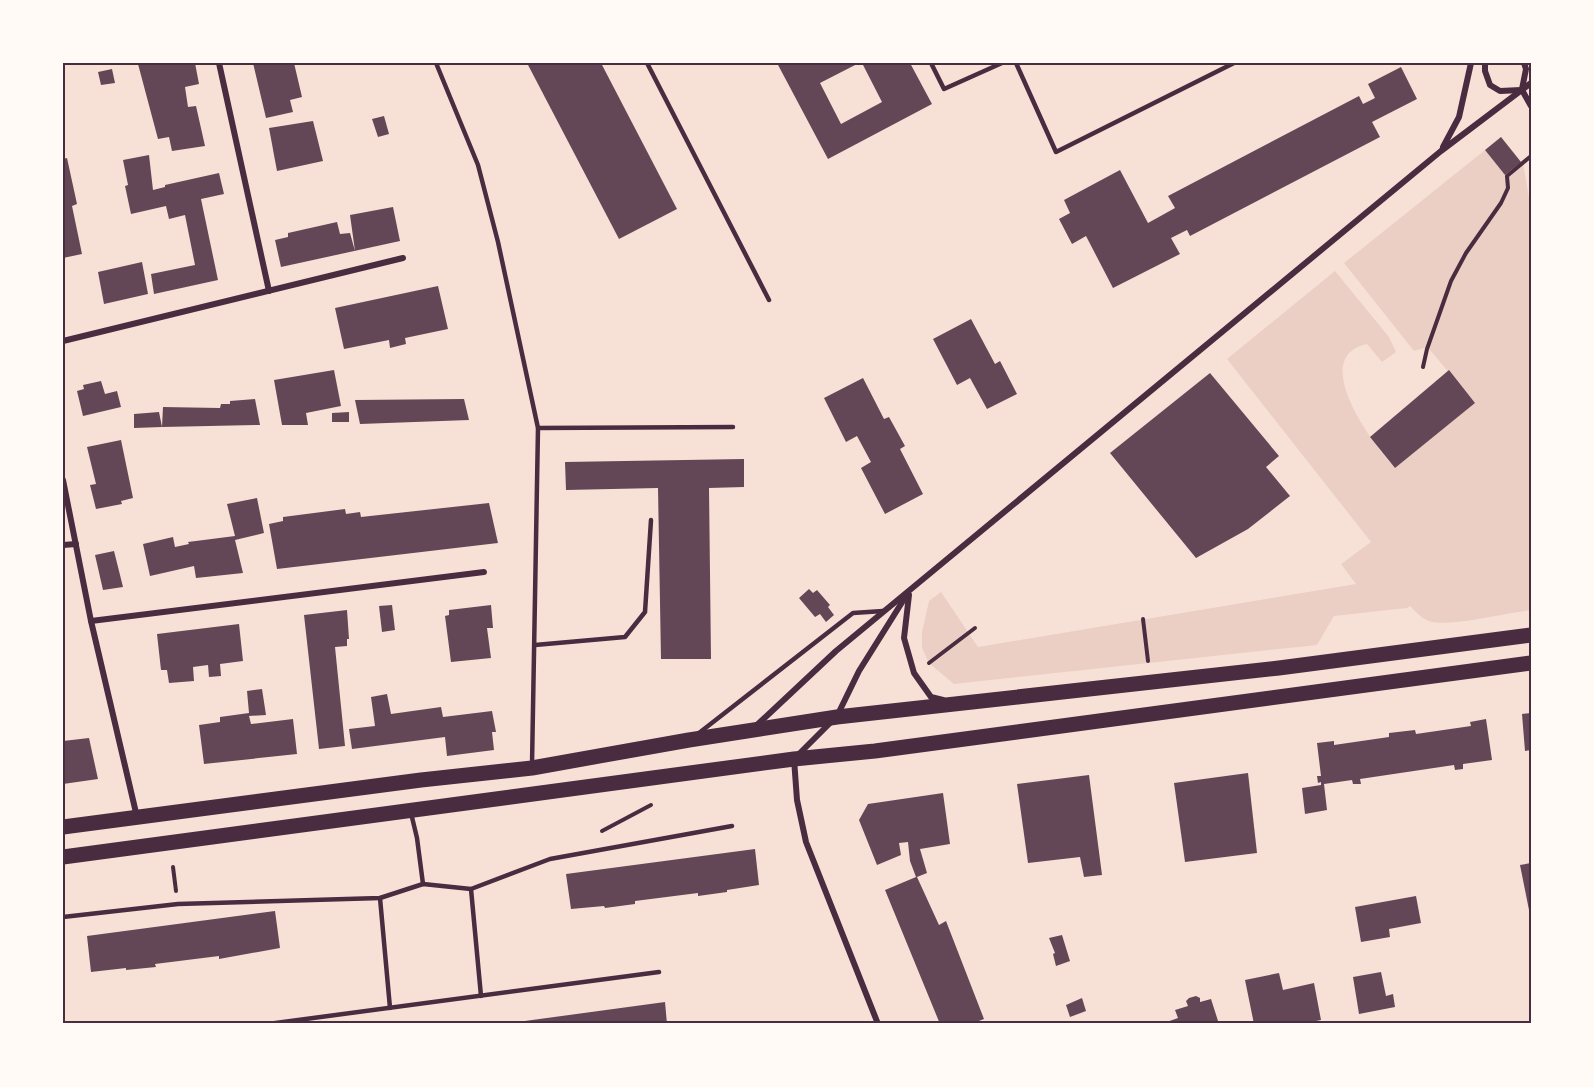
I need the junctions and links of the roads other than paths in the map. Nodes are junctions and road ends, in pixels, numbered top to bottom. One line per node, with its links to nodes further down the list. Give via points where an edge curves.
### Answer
1 (219, 63): 16 (street)
2 (436, 63): 20 (lane, via 478,165)
3 (647, 63): 17 (lane)
4 (931, 63): 5 (lane, via 944,89)
5 (1002, 63)
6 (1016, 63): 7 (lane, via 1056,152)
7 (1234, 63)
8 (1471, 63): 14 (street, via 1459,117)
9 (1485, 63): 12 (street, via 1490,85 1500,91)
10 (1524, 63): 12 (street)
11 (1531, 83): 12 (street)
12 (1522, 90): 13 (street); 14 (street)
13 (1531, 106)
14 (1441, 151): 26 (street)
15 (403, 258): 16 (street)
16 (269, 291): 18 (street)
17 (769, 300)
18 (63, 341)
19 (733, 427): 20 (lane)
20 (537, 428): 30 (lane)
21 (63, 480): 23 (street)
22 (651, 520): 30 (lane, via 645,612 626,637)
23 (76, 544): 24 (street); 28 (street)
24 (63, 545)
25 (484, 572): 28 (street)
26 (909, 591): 27 (street); 32 (street, via 904,638 914,673 931,697); 33 (street, via 859,671)
27 (886, 611): 34 (street, via 836,651); 35 (lane, via 853,613)
28 (92, 621): 39 (street)
29 (1531, 635): 32 (main road)
30 (535, 645): 37 (lane)
31 (1531, 663): 36 (main road)
32 (964, 704): 33 (main road)
33 (837, 717): 34 (main road); 36 (street)
34 (753, 730): 35 (main road)
35 (688, 740): 37 (main road)
36 (794, 759): 38 (main road); 51 (street, via 806,842)
37 (532, 768): 39 (main road)
38 (410, 810): 42 (main road); 43 (lane)
39 (137, 818): 41 (main road)
40 (732, 826): 44 (lane, via 550,859)
41 (63, 827)
42 (63, 856)
43 (423, 884): 44 (lane); 45 (lane)
44 (471, 889): 48 (lane)
45 (380, 898): 46 (lane, via 178,904); 49 (lane)
46 (63, 917)
47 (659, 972): 48 (lane)
48 (481, 996): 49 (lane)
49 (390, 1008): 50 (lane)
50 (268, 1024)
51 (878, 1024)

